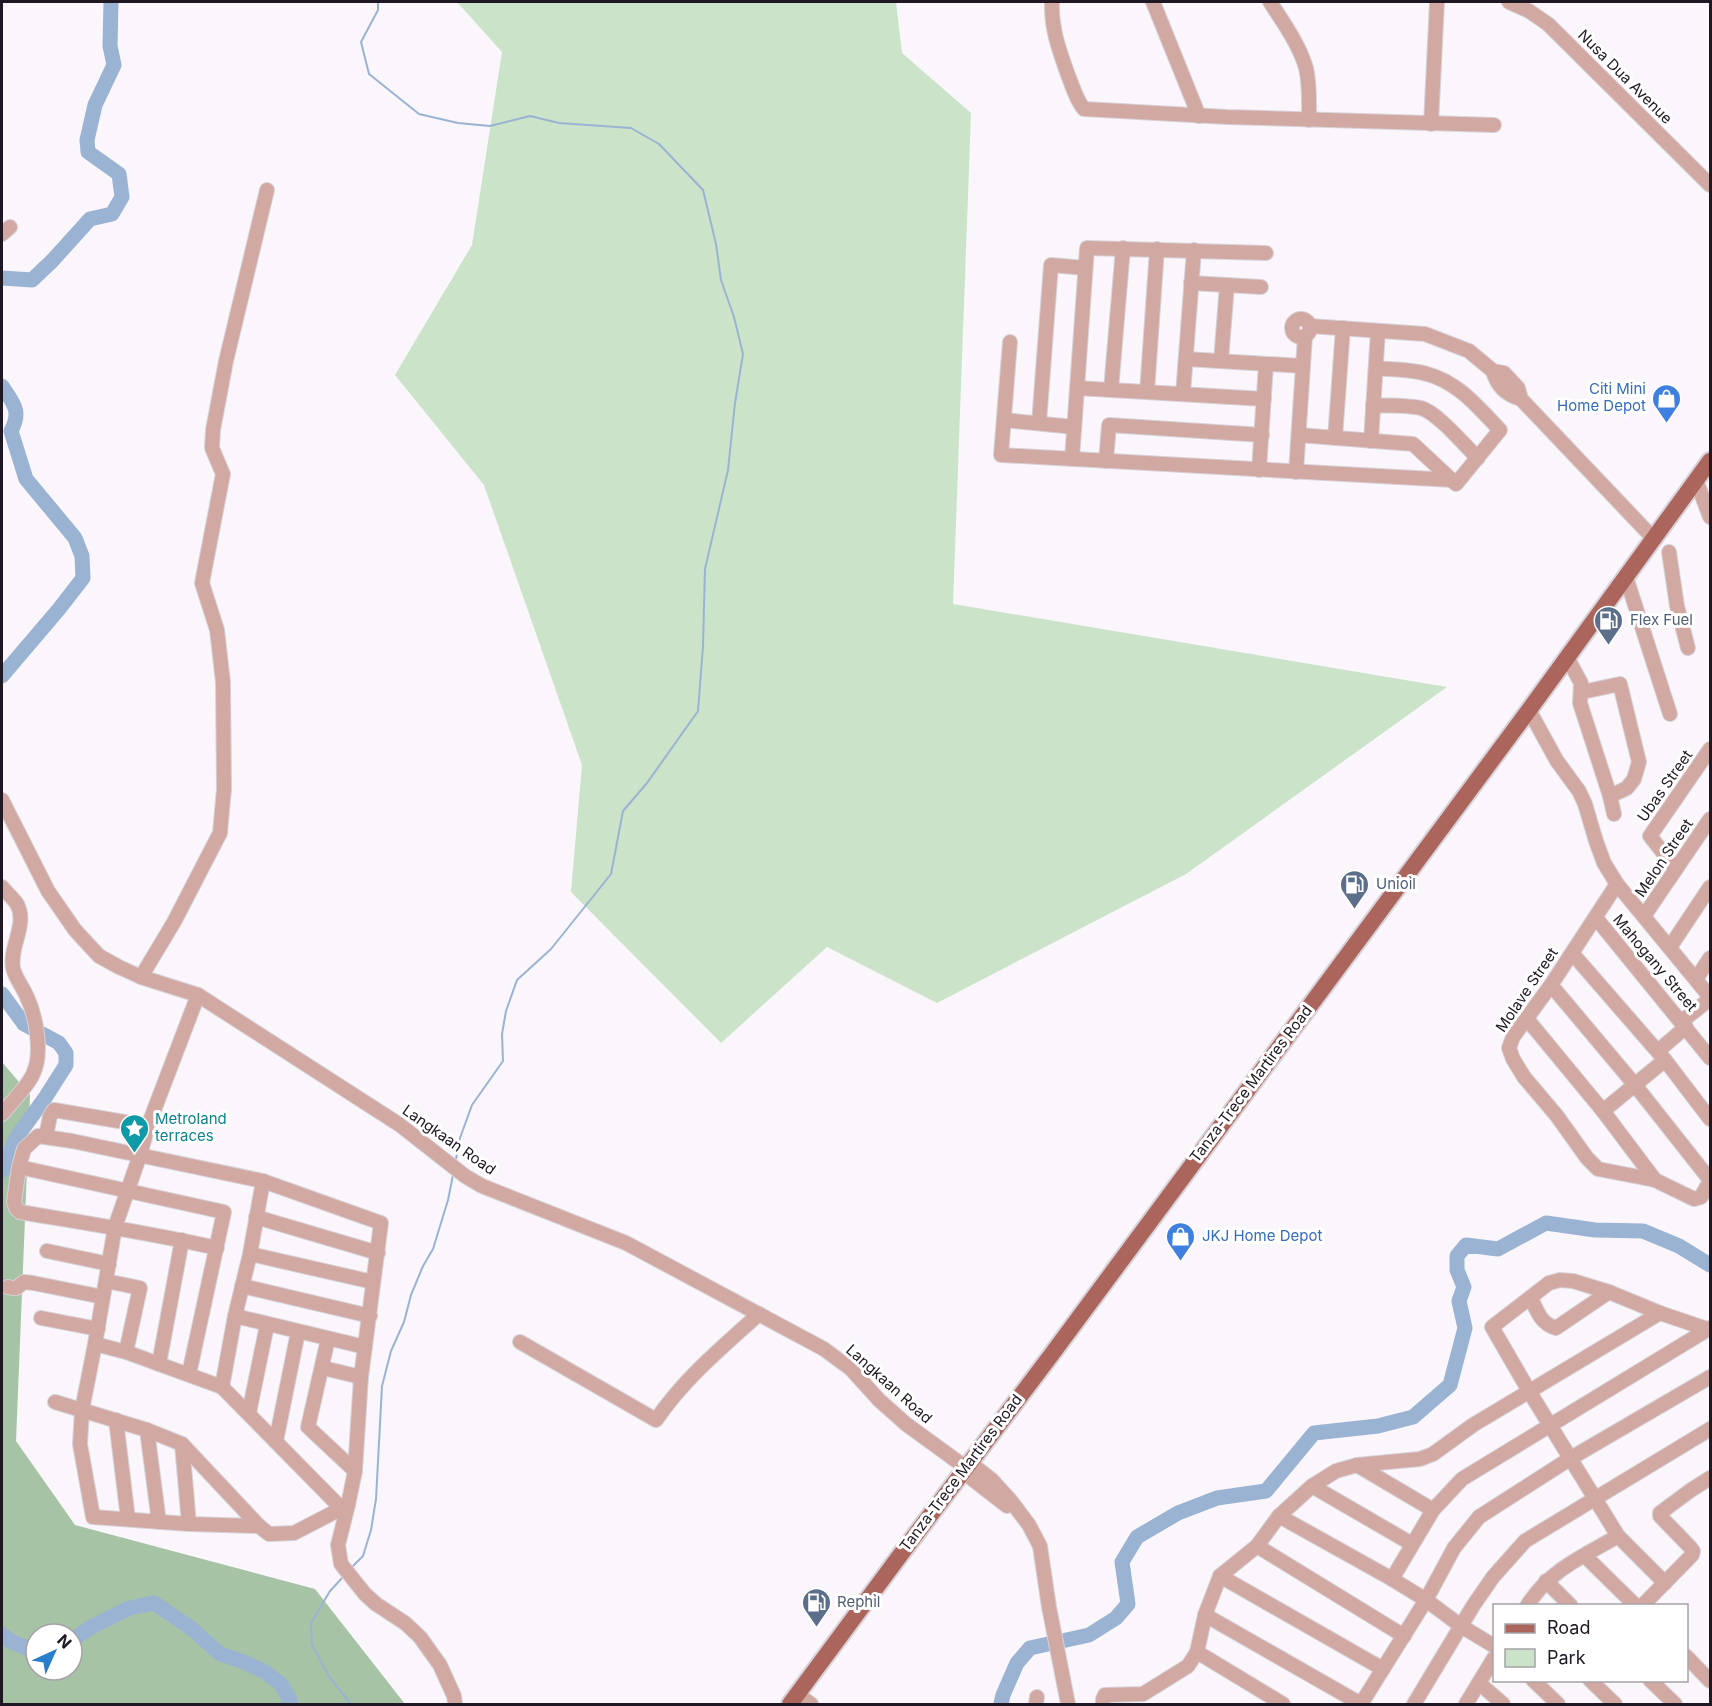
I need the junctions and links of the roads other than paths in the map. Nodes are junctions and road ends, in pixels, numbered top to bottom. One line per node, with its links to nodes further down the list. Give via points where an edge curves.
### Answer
1 (1052, 2): 6 (street, via 1055,38 1084,109)
2 (1153, 2): 6 (street)
3 (1270, 2): 7 (street, via 1306,68)
4 (1437, 2): 8 (street)
5 (1509, 2): 10 (street, Nusa Dua Avenue, via 1548,24)
6 (1199, 116): 7 (street)
7 (1309, 120): 8 (street)
8 (1431, 124): 9 (street)
9 (1494, 125)
10 (1710, 185)
11 (267, 190): 72 (street, via 213,430 212,448 223,474 202,583 216,630 223,682 224,789 220,833)
12 (1123, 248): 13 (street); 16 (street, via 1087,248); 29 (street)
13 (1156, 249): 14 (street); 30 (street)
14 (1194, 250): 15 (street); 17 (street)
15 (1266, 253)
16 (1085, 268): 28 (street); 35 (street, via 1051,266)
17 (1191, 283): 18 (street); 23 (street)
18 (1227, 285): 19 (street); 24 (street)
19 (1261, 287)
20 (1343, 328): 21 (street); 26 (street, via 1308,331); 39 (street)
21 (1378, 331): 27 (street); 50 (street, via 1425,334 1469,351 1504,374 1518,388 1521,399)
22 (1010, 342): 34 (street)
23 (1186, 359): 24 (street); 31 (street)
24 (1221, 361): 25 (street)
25 (1266, 364): 26 (street); 32 (street)
26 (1304, 366): 38 (street)
27 (1376, 369): 33 (street); 41 (street, via 1433,375 1466,396 1500,430)
28 (1077, 388): 29 (street); 36 (street)
29 (1111, 390): 30 (street)
30 (1147, 392): 31 (street)
31 (1183, 394): 32 (street)
32 (1264, 399): 37 (street)
33 (1373, 405): 40 (street); 41 (street, via 1425,410)
34 (1004, 420): 35 (street); 42 (street, via 1001,455)
35 (1039, 423): 36 (street)
36 (1074, 427): 42 (street)
37 (1262, 435): 43 (street, via 1109,425); 45 (street)
38 (1299, 435): 39 (street); 46 (street)
39 (1335, 438): 40 (street)
40 (1371, 441): 47 (street, via 1413,444)
41 (1478, 458): 47 (street, via 1456,484)
42 (1072, 459): 43 (street)
43 (1106, 461): 45 (street)
44 (1710, 461): 48 (main road, Tanza-Trece Martires Road)
45 (1260, 470): 46 (street)
46 (1296, 472): 47 (street)
47 (1452, 480)
48 (1696, 480): 49 (street); 50 (main road, Tanza-Trece Martires Road)
49 (1710, 517)
50 (1654, 539): 52 (main road, Tanza-Trece Martires Road)
51 (1669, 552): 53 (street)
52 (1626, 577): 54 (main road, Tanza-Trece Martires Road); 57 (street)
53 (1688, 648)
54 (1567, 657): 55 (street); 56 (main road, Tanza-Trece Martires Road)
55 (1582, 692): 59 (street, via 1580,703); 59 (street, via 1620,684 1639,762 1627,788)
56 (1529, 710): 64 (street, via 1579,791 1604,862); 140 (main road, Tanza-Trece Martires Road)
57 (1670, 714)
58 (1710, 749): 63 (street, Ubas Street, via 1650,836)
59 (1610, 796): 61 (street)
60 (2, 800): 72 (street, Langkaan Road, via 48,891 75,930 99,956)
61 (1614, 814)
62 (1710, 819): 63 (street, Melon Street)
63 (1676, 869): 67 (street, Melon Street)
64 (1617, 884): 67 (street); 68 (street, Molave Street)
65 (2, 887): 83 (street, via 19,910 13,970 27,997 37,1036 33,1074)
66 (1710, 887): 69 (street)
67 (1644, 916): 69 (street)
68 (1596, 918): 70 (street, Molave Street); 78 (street, Mahogany Street)
69 (1670, 947): 73 (street)
70 (1572, 953): 74 (street, Molave Street); 79 (street)
71 (1710, 958): 73 (street)
72 (141, 977): 75 (street, Langkaan Road)
73 (1696, 979): 76 (street)
74 (1551, 985): 77 (street, Molave Street); 81 (street)
75 (198, 995): 85 (street); 109 (street, Langkaan Road, via 400,1125 482,1186 626,1243)
76 (1710, 998): 78 (street)
77 (1527, 1018): 82 (street); 89 (street, Molave Street, via 1510,1042 1513,1059 1587,1158 1598,1169)
78 (1684, 1024): 79 (street); 80 (street, Mahogany Street)
79 (1661, 1056): 81 (street); 84 (street)
80 (1710, 1058)
81 (1635, 1085): 82 (street); 91 (street)
82 (1603, 1111): 89 (street)
83 (2, 1114)
84 (1710, 1119)
85 (148, 1126): 86 (street, via 54,1110); 87 (street)
86 (46, 1136): 87 (street); 88 (street, via 38,1136 24,1149)
87 (140, 1155): 90 (street); 92 (street)
88 (19, 1167): 92 (street); 94 (street, via 14,1202 20,1212)
89 (1655, 1180): 91 (street, via 1698,1199)
90 (263, 1181): 93 (street); 98 (street, via 381,1223)
91 (1710, 1181)
92 (127, 1192): 94 (street); 96 (street, via 224,1212)
93 (256, 1217): 98 (street); 99 (street)
94 (115, 1227): 95 (street); 100 (street)
95 (182, 1240): 96 (street); 122 (street)
96 (217, 1248): 124 (street)
97 (47, 1251): 100 (street)
98 (378, 1253): 102 (street)
99 (250, 1254): 102 (street); 103 (street)
100 (109, 1264): 101 (street)
101 (106, 1281): 106 (street); 121 (street, via 140,1288)
102 (373, 1282): 111 (street)
103 (242, 1286): 110 (street); 111 (street)
104 (8, 1287): 106 (street, via 16,1289 24,1282)
105 (1609, 1292): 107 (street, via 1560,1280); 107 (street, via 1556,1328 1543,1321); 108 (street)
106 (103, 1297): 114 (street)
107 (1531, 1298): 128 (street, via 1492,1327)
108 (1660, 1313): 115 (street); 128 (street)
109 (759, 1314): 118 (street, via 710,1357 656,1420); 140 (street, Langkaan Road, via 824,1349 851,1369 906,1424)
110 (235, 1316): 113 (street); 127 (street)
111 (370, 1316): 120 (street)
112 (41, 1318): 114 (street)
113 (267, 1325): 116 (street); 131 (street)
114 (98, 1329): 119 (street)
115 (1710, 1329): 133 (street)
116 (298, 1332): 117 (street); 136 (street)
117 (328, 1339): 120 (street); 123 (street)
118 (520, 1342)
119 (95, 1344): 121 (street); 130 (street)
120 (365, 1347): 125 (street)
121 (126, 1352): 122 (street)
122 (159, 1364): 124 (street)
123 (323, 1368): 125 (street); 141 (street, via 308,1427)
124 (189, 1374): 127 (street)
125 (361, 1377): 141 (street)
126 (1710, 1377): 138 (street)
127 (222, 1387): 131 (street)
128 (1529, 1391): 133 (street); 139 (street, via 1433,1454 1420,1459)
129 (55, 1402): 130 (street)
130 (81, 1410): 132 (street); 148 (street, via 80,1444 93,1517)
131 (249, 1413): 136 (street)
132 (116, 1420): 135 (street); 148 (street)
133 (1551, 1426): 138 (street); 146 (street, via 1462,1479)
134 (1710, 1429): 144 (street)
135 (147, 1430): 137 (street); 149 (street)
136 (276, 1440): 145 (street)
137 (182, 1444): 150 (street); 151 (street)
138 (1571, 1458): 144 (street); 160 (street, via 1479,1517 1454,1548)
139 (1357, 1465): 143 (street, via 1336,1471); 146 (street)
140 (965, 1467): 178 (main road, Tanza-Trece Martires Road); 180 (street, Langkaan Road, via 980,1478 992,1480 1029,1525 1040,1546)
141 (355, 1471): 145 (street)
142 (1710, 1478): 159 (street, via 1660,1513 1693,1551)
143 (1312, 1486): 147 (street); 153 (street)
144 (1595, 1499): 152 (street); 166 (street, via 1513,1552)
145 (345, 1507): 151 (street, via 294,1533 269,1534); 179 (street, via 338,1545 341,1564 365,1594 420,1637 440,1665)
146 (1433, 1510): 153 (street)
147 (1279, 1516): 154 (street); 157 (street)
148 (128, 1519): 149 (street)
149 (159, 1522): 150 (street)
150 (189, 1524): 151 (street)
151 (259, 1526)
152 (1618, 1536): 155 (street); 159 (street)
153 (1412, 1544): 157 (street)
154 (1257, 1546): 156 (street); 167 (street)
155 (1585, 1556): 158 (street); 163 (street)
156 (1220, 1576): 165 (street); 172 (street)
157 (1392, 1579): 160 (street)
158 (1546, 1581): 161 (street); 162 (street)
159 (1665, 1583): 164 (street)
160 (1426, 1600): 166 (street); 167 (street)
161 (1528, 1604)
162 (1570, 1604)
163 (1635, 1604)
164 (1643, 1604)
165 (1205, 1615): 169 (street); 183 (street)
166 (1461, 1626): 168 (street); 184 (street)
167 (1404, 1636): 172 (street)
168 (1493, 1645)
169 (1197, 1652): 181 (street, via 1188,1666 1143,1694 1109,1693); 182 (street)
170 (1688, 1658): 173 (street)
171 (1493, 1660): 177 (street)
172 (1383, 1669): 183 (street)
173 (1710, 1681)
174 (1535, 1682): 187 (street)
175 (1592, 1682): 188 (street)
176 (1652, 1682): 189 (street)
177 (1479, 1683): 185 (street); 186 (street)
178 (800, 1701)
179 (455, 1704)
180 (1068, 1704)
181 (1103, 1704)
182 (1283, 1704)
183 (1361, 1704)
184 (1414, 1704)
185 (1466, 1704)
186 (1503, 1704)
187 (1558, 1704)
188 (1615, 1704)
189 (1675, 1704)

